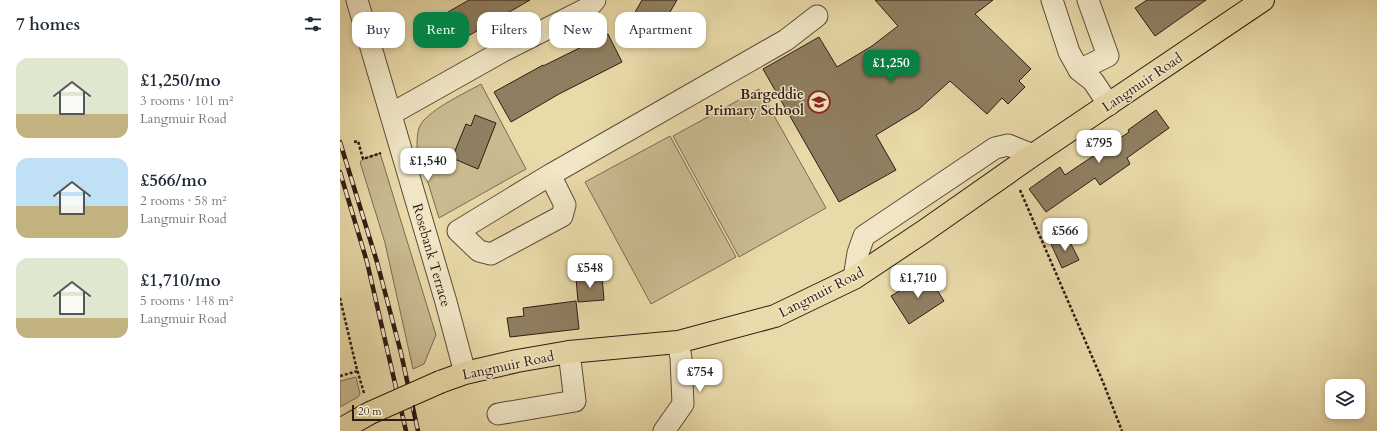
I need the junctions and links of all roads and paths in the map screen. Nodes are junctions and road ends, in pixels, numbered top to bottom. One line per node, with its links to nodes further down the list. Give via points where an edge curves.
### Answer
1 (357, 0): 9 (street, Rosebank Terrace)
2 (595, 0): 9 (street, via 588,8 503,51)
3 (1052, 0): 7 (street, via 1069,52)
4 (1088, 0): 7 (street, via 1108,56)
5 (1263, 0): 8 (main road, Langmuir Road)
6 (817, 16): 14 (street, via 786,40)
7 (1079, 70): 8 (street, via 1093,82)
8 (1109, 105): 12 (main road, Langmuir Road)
9 (391, 114): 16 (street, Rosebank Terrace)
10 (354, 142): 11 (path, via 358,141 363,159)
11 (380, 153)
12 (1034, 155): 13 (main road, Langmuir Road); 17 (street, via 1008,146 995,148 864,236)
13 (1010, 172): 17 (main road, Langmuir Road); 28 (path)
14 (550, 175): 15 (street); 15 (street, via 565,205 562,216 491,254 479,251)
15 (458, 231): 16 (street)
16 (431, 251): 22 (street, Rosebank Terrace)
17 (854, 278): 19 (main road, Langmuir Road, via 776,316)
18 (340, 298): 21 (path)
19 (678, 342): 20 (main road, Langmuir Road); 27 (street, via 682,366 683,404)
20 (569, 352): 22 (main road, Langmuir Road); 25 (street, via 575,401)
21 (358, 371): 23 (path); 24 (path)
22 (465, 373): 26 (main road, Langmuir Road, bridge, via 440,382)
23 (340, 376)
24 (364, 393)
25 (498, 414)
26 (340, 430)
27 (664, 431)
28 (1122, 431)

